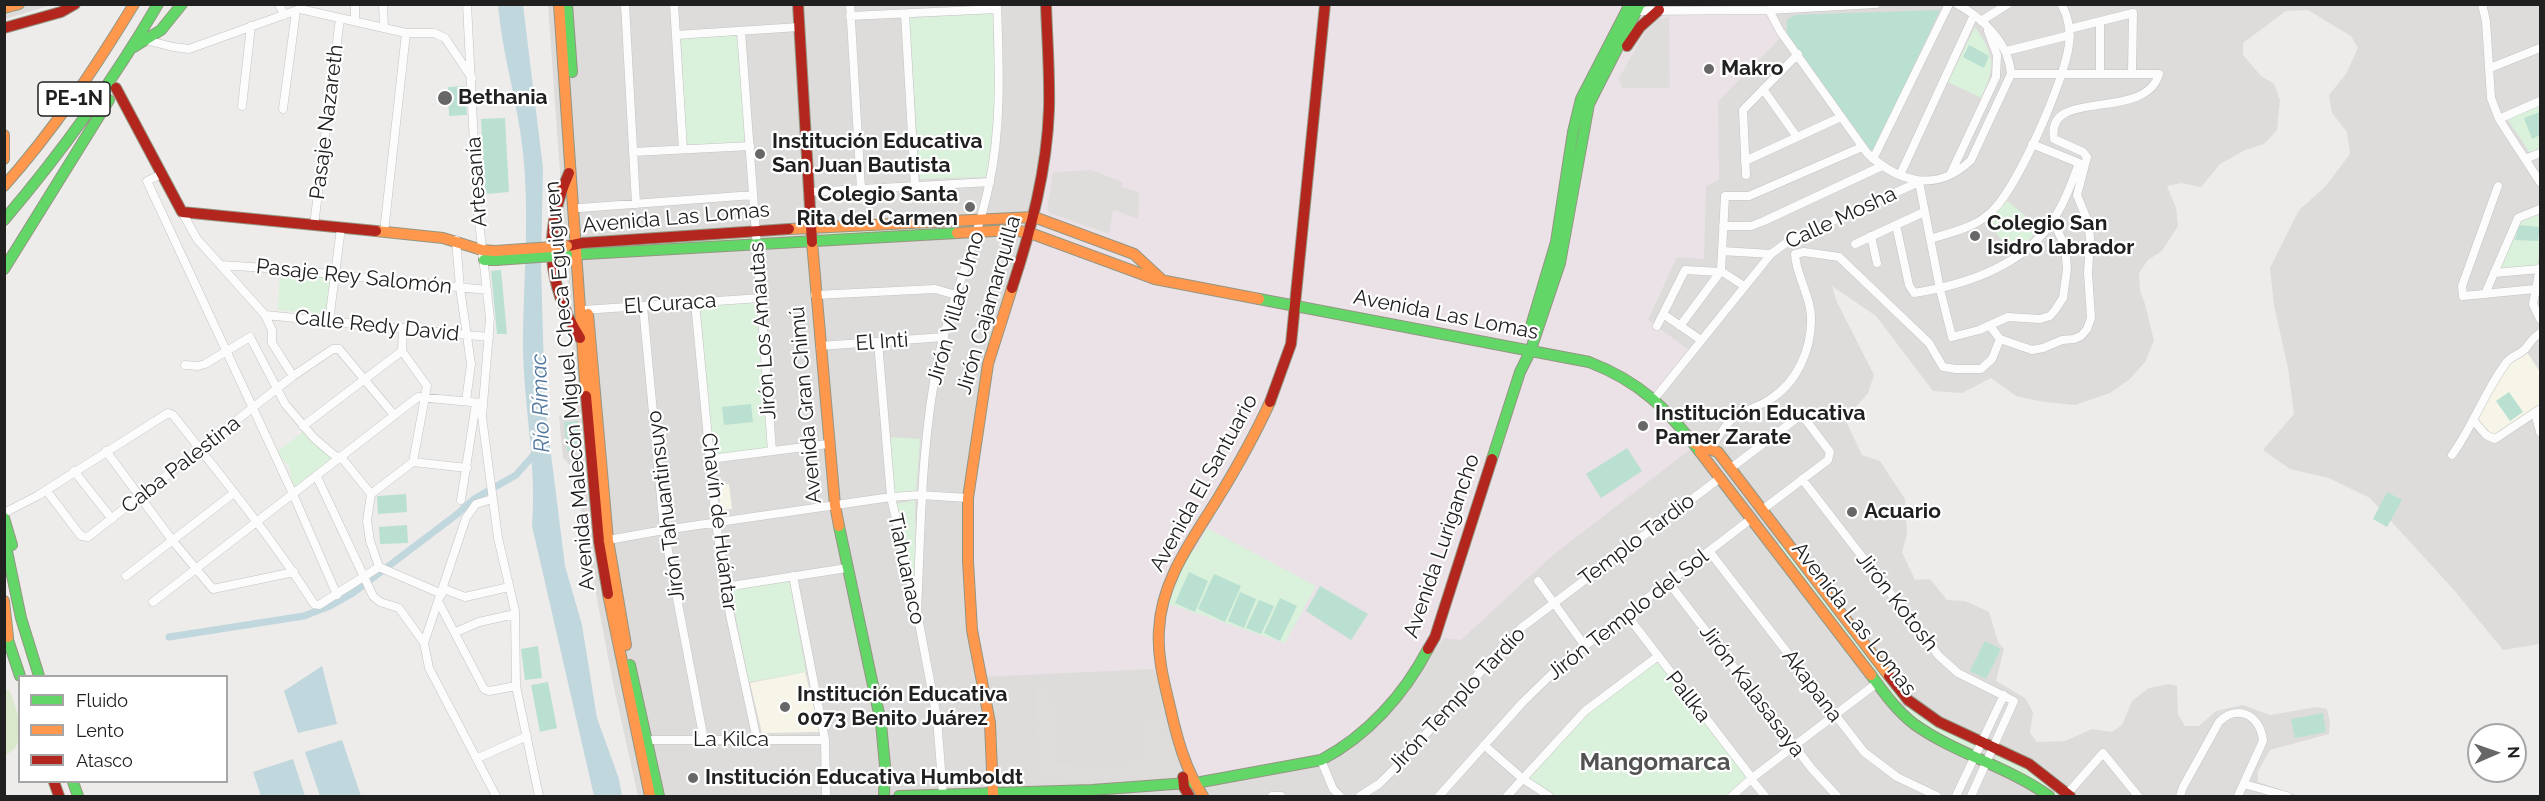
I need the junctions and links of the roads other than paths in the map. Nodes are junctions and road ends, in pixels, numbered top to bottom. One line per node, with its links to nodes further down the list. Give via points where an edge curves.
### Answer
1 (19, 4): 28 (main road)
2 (75, 4): 44 (main road, via 62,12)
3 (134, 4): 94 (main road, PE-1N, via 78,94)
4 (158, 4): 52 (main road, PE-1N)
5 (182, 4): 50 (main road)
6 (279, 4): 35 (street)
7 (322, 4): 33 (street)
8 (355, 4): 39 (street)
9 (383, 4): 45 (street)
10 (467, 4): 51 (street, Artesanía)
11 (558, 4): 85 (main road, Avenida Malecón Miguel Checa Eguiguren)
12 (567, 4): 101 (main road, Avenida Malecón Miguel Checa Eguiguren)
13 (625, 4): 78 (street)
14 (674, 4): 49 (street)
15 (798, 4): 43 (main road, Avenida Gran Chimú)
16 (850, 4): 37 (street)
17 (1046, 4): 105 (main road, Jirón Cajamarquilla, via 1048,110)
18 (1325, 4): 148 (main road, Avenida El Santuario)
19 (1876, 4): 25 (street)
20 (1949, 4): 81 (street)
21 (1957, 4): 36 (street)
22 (2008, 4): 41 (street)
23 (2061, 4): 47 (street)
24 (2482, 4): 58 (street)
25 (1861, 5): 27 (street)
26 (997, 7): 34 (street); 91 (street, Jirón Villac Umo, via 998,115)
27 (1793, 7): 32 (street)
28 (4, 8)
29 (298, 8): 33 (street); 35 (street); 69 (street)
30 (1634, 8): 31 (street); 59 (main road, Avenida Lurigancho); 88 (main road, Avenida Lurigancho, via 1585,89 1578,109)
31 (1659, 10): 32 (street); 59 (main road)
32 (1769, 10): 56 (street)
33 (322, 14): 38 (street)
34 (905, 14): 37 (street); 95 (street)
35 (284, 15): 42 (street)
36 (1974, 15): 41 (street); 90 (street)
37 (850, 16): 97 (street)
38 (340, 18): 39 (street); 109 (street, Pasaje Nazareth)
39 (355, 21): 45 (street)
40 (2100, 21): 47 (street); 61 (street); 62 (street, via 2133,13)
41 (1983, 23): 55 (street); 86 (street, via 1997,55 1996,77)
42 (251, 26): 50 (street, via 189,49); 68 (street)
43 (799, 27): 46 (street); 98 (main road, Avenida Gran Chimú)
44 (4, 28)
45 (384, 28): 48 (street)
46 (741, 31): 49 (street); 75 (street, Jirón Los Amautas)
47 (2069, 32): 55 (street); 60 (street)
48 (406, 33): 54 (street, via 438,34); 117 (street)
49 (676, 35): 77 (street)
50 (150, 41): 52 (main road)
51 (470, 46): 54 (street); 64 (street, Artesanía)
52 (134, 47): 57 (main road, PE-1N)
53 (2541, 48): 58 (street)
54 (453, 50): 64 (street)
55 (2007, 51): 63 (street)
56 (1798, 54): 66 (street); 70 (street)
57 (123, 65): 65 (main road); 108 (main road, PE-1N, via 65,148)
58 (2490, 68): 71 (street, via 2491,98)
59 (1605, 71): 88 (main road, Avenida Lurigancho, via 1589,104)
60 (2064, 73): 61 (street); 63 (street); 74 (street)
61 (2100, 73): 62 (street)
62 (2132, 73): 164 (street, via 2158,74 2157,81 2145,95 2074,109 2052,128 2054,139 2087,157 2077,195 2090,238 2091,318 2087,329 2081,336 2032,350)
63 (2011, 74): 86 (street, via 1971,160)
64 (472, 78): 129 (street, Artesanía)
65 (116, 88): 87 (main road); 133 (main road)
66 (1763, 89): 73 (street); 83 (street, via 1743,110)
67 (2541, 101): 71 (street)
68 (242, 106)
69 (283, 109)
70 (1841, 117): 73 (street); 76 (street)
71 (2499, 119): 82 (street)
72 (4, 135): 80 (main road)
73 (1797, 137): 83 (street)
74 (2032, 144): 107 (street, via 2079,163); 120 (street, via 2010,189 1989,214 1958,231)
75 (750, 146): 77 (street); 99 (street, Jirón Los Amautas)
76 (1862, 147): 81 (street); 111 (street, via 1749,196 1725,196)
77 (683, 149): 78 (street)
78 (633, 152): 100 (street)
79 (2541, 153): 82 (street)
80 (4, 159)
81 (1873, 159): 84 (street)
82 (2526, 159): 93 (street)
83 (1745, 161): 89 (street)
84 (1882, 166): 90 (street); 111 (street, via 1751,226)
85 (570, 172): 126 (main road, Avenida Malecón Miguel Checa Eguiguren); 163 (main road, via 555,210 550,241 559,296)
86 (1951, 173): 92 (street, Calle Mosha)
87 (162, 174): 103 (main road); 169 (street, via 147,181)
88 (1571, 174): 171 (main road, Avenida Lurigancho)
89 (1746, 175)
90 (1900, 175): 92 (street)
91 (990, 182): 95 (street); 106 (street, Jirón Villac Umo)
92 (1918, 182): 104 (street); 128 (street, Calle Mosha, via 1790,240)
93 (2541, 182)
94 (4, 186)
95 (915, 186): 97 (street)
96 (2498, 186): 143 (street, via 2462,286 2463,296)
97 (861, 189): 98 (street)
98 (808, 192): 112 (main road, Avenida Gran Chimú)
99 (753, 195): 100 (street); 115 (street, Jirón Los Amautas)
100 (636, 204): 101 (street)
101 (580, 208): 126 (main road, Avenida Malecón Miguel Checa Eguiguren)
102 (2541, 209): 135 (street, via 2518,218)
103 (182, 212): 109 (main road, Avenida Las Lomas); 131 (street, via 197,239)
104 (1924, 212): 110 (street); 120 (street)
105 (1034, 217): 106 (main road, Avenida Las Lomas); 114 (main road, Avenida Las Lomas); 118 (main road, Jirón Cajamarquilla)
106 (981, 218): 112 (main road, Avenida Las Lomas); 116 (street, Jirón Villac Umo)
107 (2052, 219): 140 (street, via 2026,248 1997,269); 157 (street, via 2065,246 2067,269 2059,304 2050,316 2040,320 2008,317)
108 (4, 220)
109 (314, 225): 113 (main road, Avenida Las Lomas)
110 (1896, 225): 119 (street); 140 (street, via 1911,291)
111 (1723, 226): 127 (street)
112 (811, 227): 115 (main road, Avenida Las Lomas); 122 (main road, Avenida Gran Chimú)
113 (341, 228): 117 (main road, Avenida Las Lomas); 136 (street)
114 (1061, 228): 123 (main road); 137 (main road, Avenida Las Lomas, via 1134,254)
115 (756, 231): 125 (street, Jirón Los Amautas); 126 (main road, Avenida Las Lomas)
116 (978, 231): 118 (main road, Avenida Las Lomas); 122 (main road, Avenida Las Lomas); 145 (street, Jirón Villac Umo)
117 (384, 232): 121 (main road, Avenida Las Lomas)
118 (1030, 233): 123 (main road, Avenida Las Lomas); 212 (main road, Jirón Cajamarquilla, via 988,364)
119 (1871, 236): 124 (street); 130 (street)
120 (1930, 239): 140 (street)
121 (456, 240): 129 (main road, Avenida Las Lomas); 139 (street)
122 (812, 241): 125 (main road, Avenida Las Lomas); 144 (main road, Avenida Gran Chimú)
123 (1056, 242): 137 (main road, Avenida Las Lomas)
124 (1855, 244)
125 (757, 245): 126 (main road, Avenida Las Lomas); 146 (street, Jirón Los Amautas)
126 (575, 250): 129 (main road, Avenida Las Lomas, bridge); 150 (main road, Avenida Malecón Miguel Checa Eguiguren)
127 (1722, 251): 128 (street); 134 (street)
128 (1771, 254): 138 (street, Calle Mosha)
129 (483, 256): 142 (street, Artesanía)
130 (1877, 263)
131 (221, 265): 136 (street, Pasaje Rey Salomón); 152 (street)
132 (2540, 268): 135 (street); 141 (street)
133 (4, 269)
134 (1721, 272): 138 (street); 151 (street, via 1685,270); 156 (street)
135 (2494, 273): 143 (street)
136 (335, 275): 139 (street, Pasaje Rey Salomón); 154 (street)
137 (1161, 279): 148 (main road, Avenida Las Lomas)
138 (1744, 286): 165 (street, Calle Mosha)
139 (460, 288): 142 (street, Pasaje Rey Salomón); 160 (street)
140 (1940, 289): 157 (street, via 1952,337)
141 (2535, 289): 143 (street); 153 (street, via 2533,308)
142 (487, 290): 161 (street, Artesanía)
143 (2485, 294)
144 (815, 295): 145 (street, via 935,289); 168 (main road, Avenida Gran Chimú)
145 (956, 295): 162 (street, Jirón Villac Umo)
146 (761, 298): 147 (street, El Curaca); 191 (street, Jirón Los Amautas)
147 (695, 302): 149 (street, El Curaca); 195 (street, Chavín de Huántar)
148 (1294, 305): 171 (main road, Avenida Las Lomas); 282 (main road, Avenida El Santuario, via 1291,344 1277,390 1252,440 1188,544 1162,604 1158,636 1163,680)
149 (643, 306): 150 (street, El Curaca); 223 (street, Jirón Tahuantinsuyo)
150 (583, 310): 163 (main road, Avenida Malecón Miguel Checa Eguiguren); 227 (main road, Avenida Malecón Miguel Checa Eguiguren)
151 (1663, 314): 155 (street); 156 (street)
152 (265, 315): 154 (street, Calle Redy David); 167 (street, via 273,330)
153 (2541, 319)
154 (329, 321): 158 (street, Calle Redy David)
155 (1657, 326)
156 (1680, 326): 165 (street)
157 (1990, 326): 164 (street)
158 (403, 328): 160 (street, Calle Redy David); 170 (street)
159 (2541, 333): 184 (street, via 2507,361)
160 (466, 335): 161 (street, Calle Redy David); 179 (street, via 471,364)
161 (489, 337): 180 (street, Artesanía)
162 (944, 337): 166 (street, El Inti); 208 (street, Jirón Villac Umo, via 926,429)
163 (581, 339): 267 (main road, Avenida Malecón Miguel Checa Eguiguren, via 599,542 610,609)
164 (2000, 339): 190 (street, via 1992,358 1981,369 1943,367 1929,343 1839,257 1795,254 1811,314 1810,334 1800,367 1779,393 1734,417)
165 (1701, 340): 178 (street, Calle Mosha)
166 (878, 342): 168 (street, El Inti); 209 (street, Tiahuanaco)
167 (272, 343): 172 (street); 174 (street)
168 (820, 346): 188 (main road, Avenida Gran Chimú)
169 (225, 350): 172 (street, via 250,337); 173 (street, via 205,364); 181 (street)
170 (402, 351): 175 (street); 177 (street, via 427,384)
171 (1527, 351): 178 (main road, Avenida Las Lomas, via 1597,365 1631,380); 277 (main road, Avenida Lurigancho, via 1428,650 1376,719 1356,739)
172 (262, 358): 176 (street)
173 (185, 365)
174 (293, 376): 175 (street, Caba Palestina, via 337,348); 176 (street, Caba Palestina)
175 (364, 380): 183 (street); 185 (street)
176 (276, 389): 181 (street, Caba Palestina); 185 (street)
177 (424, 397): 179 (street); 183 (street, via 418,397); 196 (street)
178 (1655, 398): 187 (main road, Avenida Las Lomas)
179 (466, 401): 180 (street)
180 (479, 403): 197 (street); 211 (street)
181 (252, 410): 189 (street, Caba Palestina); 206 (street)
182 (2538, 411): 184 (street, via 2495,439); 186 (street)
183 (394, 416): 194 (street)
184 (2474, 421): 193 (street)
185 (303, 426): 194 (street)
186 (2540, 431)
187 (1695, 443): 190 (main road, Avenida Las Lomas); 201 (main road, Avenida Las Lomas)
188 (828, 444): 191 (street); 215 (main road, Avenida Gran Chimú)
189 (200, 449): 192 (street, via 168,413); 205 (street); 210 (street, Caba Palestina)
190 (1711, 449): 198 (main road, Avenida Las Lomas)
191 (772, 451): 195 (street)
192 (106, 452): 199 (street); 210 (street)
193 (2452, 454)
194 (341, 457): 200 (street); 207 (street)
195 (710, 459): 222 (street, Chavín de Huántar)
196 (412, 462): 197 (street); 207 (street)
197 (467, 468): 214 (street)
198 (1731, 468): 202 (street, via 1801,417 1830,452); 203 (main road, Avenida Las Lomas)
199 (74, 471): 204 (street); 219 (street)
200 (316, 477): 206 (street); 238 (street)
201 (1720, 478): 213 (main road, Avenida Las Lomas); 248 (street, Templo Tardio)
202 (1802, 479): 216 (street); 262 (street, Jirón Kotosh, via 1939,656 1958,673)
203 (1746, 489): 213 (main road); 216 (main road, Avenida Las Lomas)
204 (45, 490): 217 (street); 219 (street, Caba Palestina, via 85,538)
205 (234, 493): 221 (street); 226 (street)
206 (293, 494): 221 (street); 244 (street)
207 (371, 494): 233 (street, via 368,530)
208 (920, 495): 209 (street); 212 (street); 249 (street, Jirón Villac Umo)
209 (891, 497): 215 (street); 249 (street, Tiahuanaco)
210 (140, 498): 219 (street, Caba Palestina); 226 (street)
211 (492, 498): 241 (street); 243 (street, via 476,504 466,518)
212 (968, 498): 292 (main road, Jirón Cajamarquilla, via 972,630 990,723)
213 (1736, 498): 220 (main road, Avenida Las Lomas)
214 (461, 500)
215 (835, 505): 222 (street); 231 (main road, Avenida Gran Chimú)
216 (1762, 510): 224 (main road, Avenida Las Lomas)
217 (4, 513)
218 (4, 518): 250 (main road, via 14,558)
219 (112, 519)
220 (1751, 519): 228 (main road, Avenida Las Lomas); 229 (street, Jirón Templo del Sol)
221 (256, 523): 232 (street); 234 (street)
222 (716, 523): 223 (street); 242 (street, Chavín de Huántar)
223 (664, 530): 227 (street); 268 (street, Jirón Tahuantinsuyo)
224 (1781, 536): 228 (main road); 263 (main road, Avenida Las Lomas)
225 (4, 537): 250 (main road)
226 (172, 540): 232 (street); 236 (street)
227 (608, 540): 267 (main road, Avenida Malecón Miguel Checa Eguiguren)
228 (1770, 544): 260 (main road, Avenida Las Lomas)
229 (1708, 551): 240 (street, Jirón Templo del Sol); 265 (street, Akapana)
230 (4, 563): 250 (main road)
231 (847, 568): 237 (street); 290 (main road, Avenida Gran Chimú, via 881,723)
232 (196, 569): 234 (street, via 214,590); 246 (street)
233 (383, 569): 238 (street); 243 (street)
234 (294, 572): 244 (street, via 317,605)
235 (4, 574): 250 (main road)
236 (126, 576)
237 (793, 576): 242 (street); 270 (street)
238 (364, 579): 244 (street); 255 (street, via 376,599 399,608)
239 (1538, 581): 248 (street)
240 (1669, 582): 252 (street, Jirón Templo del Sol); 273 (street, Jirón Kalasasaya)
241 (509, 587): 243 (street, via 465,597); 251 (street)
242 (725, 587): 269 (street, Chavín de Huántar)
243 (443, 592): 247 (street)
244 (337, 594)
245 (4, 602): 254 (main road)
246 (153, 602)
247 (439, 603): 253 (street); 255 (street)
248 (1554, 603): 256 (street); 298 (street, Jirón Templo Tardío, via 1505,644 1403,760)
249 (917, 612): 283 (street, Tiahuanaco, via 940,743)
250 (19, 613): 259 (main road)
251 (515, 614): 253 (street); 261 (street)
252 (1626, 614): 256 (street, Jirón Templo del Sol); 257 (street, Pallka)
253 (456, 632): 261 (street, via 486,692)
254 (6, 633): 258 (main road)
255 (424, 644): 276 (street, via 429,668)
256 (1585, 646): 272 (street, Jirón Templo del Sol, via 1530,694)
257 (1657, 657): 279 (street, via 1585,711); 280 (street, Pallka)
258 (20, 675)
259 (39, 675)
260 (1877, 683): 264 (main road, Avenida Las Lomas); 265 (street)
261 (516, 686): 266 (street)
262 (2004, 695): 271 (street); 274 (street, Jirón Kotosh, via 2014,701)
263 (1908, 700): 264 (main road); 271 (main road, Avenida Las Lomas, via 1939,722)
264 (1899, 709): 275 (main road, Avenida Las Lomas, via 1928,732)
265 (1834, 716): 273 (street); 305 (street, Akapana, via 1881,767)
266 (528, 736): 276 (street); 286 (street)
267 (642, 740): 268 (street, La Kilca); 287 (main road, Avenida Malecón Miguel Checa Eguiguren); 288 (main road, Avenida Malecón Miguel Checa Eguiguren)
268 (704, 740): 269 (street, La Kilca)
269 (757, 740): 270 (street, La Kilca)
270 (825, 740): 289 (street)
271 (1982, 742): 274 (main road, Avenida Las Lomas); 275 (street)
272 (1484, 745): 279 (street); 299 (street, Jirón Templo del Sol)
273 (1794, 746): 280 (street); 304 (street, Jirón Kalasasaya)
274 (1993, 747): 278 (street); 284 (main road, Avenida Las Lomas, via 2029,764)
275 (1976, 755): 278 (main road, Avenida Las Lomas); 306 (street)
276 (478, 758): 285 (street)
277 (1321, 760): 282 (main road, Avenida Lurigancho); 297 (street)
278 (1987, 760): 307 (street); 308 (main road, Avenida Las Lomas, via 2017,773)
279 (1523, 779): 300 (street); 301 (street)
280 (1751, 779): 302 (street); 303 (street, Pallka)
281 (2244, 783): 310 (street, via 2260,748 2262,733 2251,715 2236,712 2218,722); 311 (street); 312 (street)
282 (1191, 786): 292 (main road, via 1001,791); 293 (main road, via 1092,795); 294 (main road)
283 (943, 795): 291 (main road); 292 (main road)
284 (2068, 795): 309 (street, via 2103,753)
285 (496, 796)
286 (539, 796)
287 (650, 796)
288 (659, 796)
289 (826, 796)
290 (885, 796)
291 (899, 796)
292 (995, 796)
293 (1021, 796)
294 (1203, 796)
295 (1272, 796): 296 (street)
296 (1281, 796)
297 (1340, 796)
298 (1360, 796)
299 (1439, 796)
300 (1507, 796)
301 (1549, 796)
302 (1732, 796)
303 (1765, 796)
304 (1837, 796)
305 (1937, 796)
306 (1956, 796)
307 (1971, 796)
308 (2049, 796)
309 (2138, 796)
310 (2180, 796)
311 (2238, 796)
312 (2287, 796)

